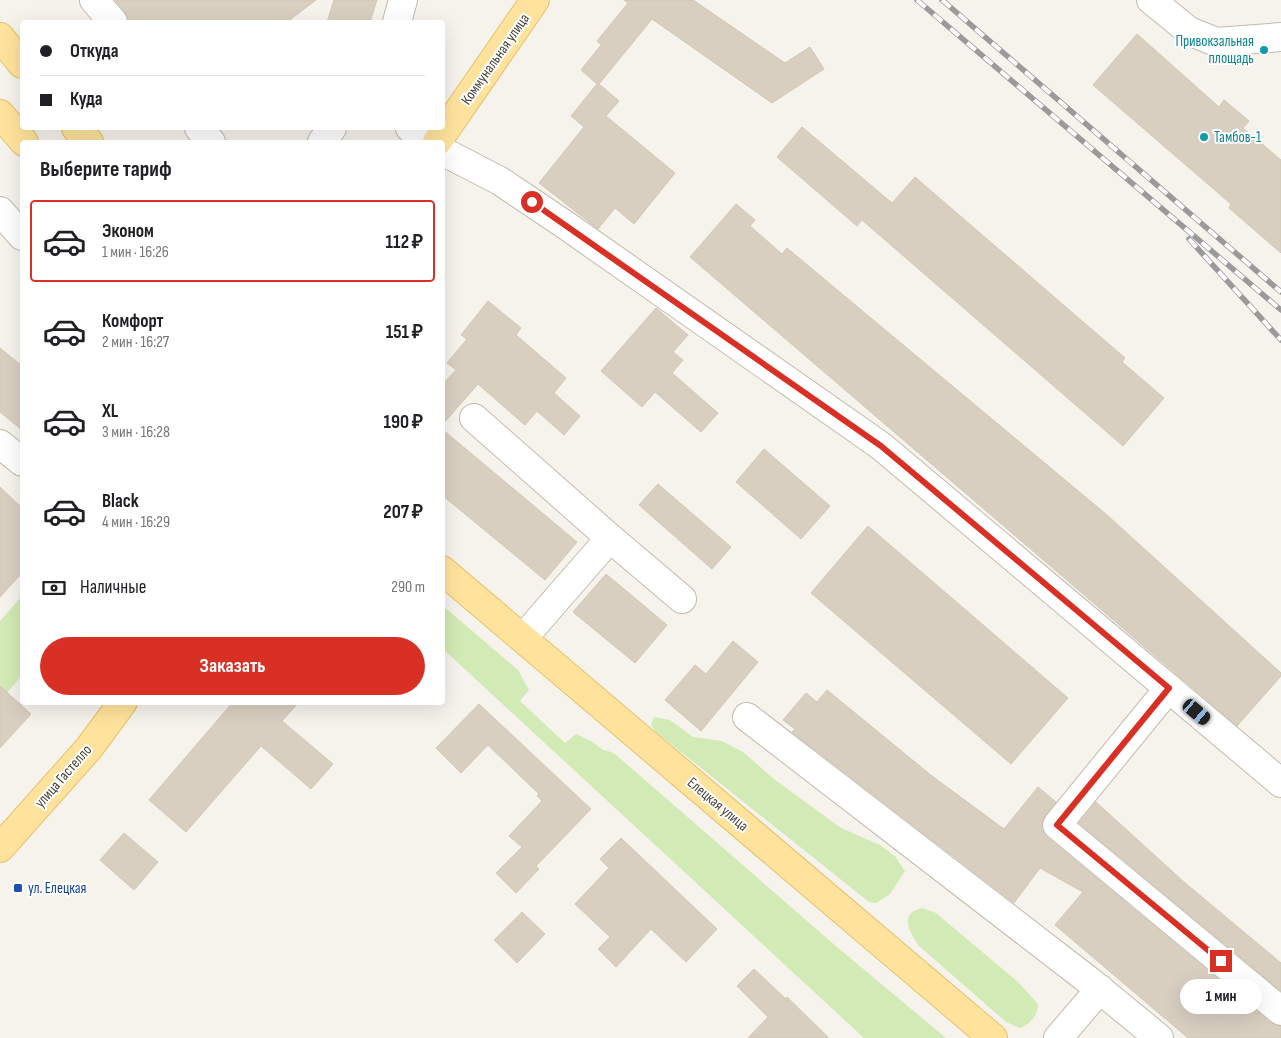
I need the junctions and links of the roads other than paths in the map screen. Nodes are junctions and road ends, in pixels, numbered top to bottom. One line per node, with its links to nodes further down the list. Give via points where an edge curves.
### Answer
1 (94, 0): 5 (street)
2 (403, 0): 6 (street)
3 (535, 0): 18 (main road, Коммунальная улица)
4 (1151, 0): 8 (street, via 1189,31 1216,42)
5 (111, 20)
6 (398, 20)
7 (0, 37): 9 (main road)
8 (1281, 37)
9 (20, 62)
10 (0, 114): 14 (main road)
11 (78, 130): 15 (main road)
12 (201, 130): 16 (street)
13 (413, 130): 17 (street)
14 (22, 140)
15 (87, 140)
16 (209, 140)
17 (426, 140)
18 (438, 140)
19 (445, 153): 29 (street, via 500,181 564,224 881,446)
20 (0, 211): 21 (street)
21 (20, 234)
22 (474, 418): 25 (street)
23 (0, 444): 24 (street)
24 (20, 460)
25 (610, 538): 27 (street); 28 (street)
26 (445, 573): 28 (main road, Елецкая улица)
27 (682, 599)
28 (523, 638): 36 (main road, Елецкая улица)
29 (1169, 688): 32 (street); 35 (street, via 1057,825)
30 (120, 705): 33 (main road, улица Гастелло, via 89,748)
31 (747, 717): 34 (street)
32 (1281, 782)
33 (0, 848)
34 (1100, 989): 37 (street); 38 (street)
35 (1281, 1011)
36 (993, 1038)
37 (1058, 1038)
38 (1158, 1038)

